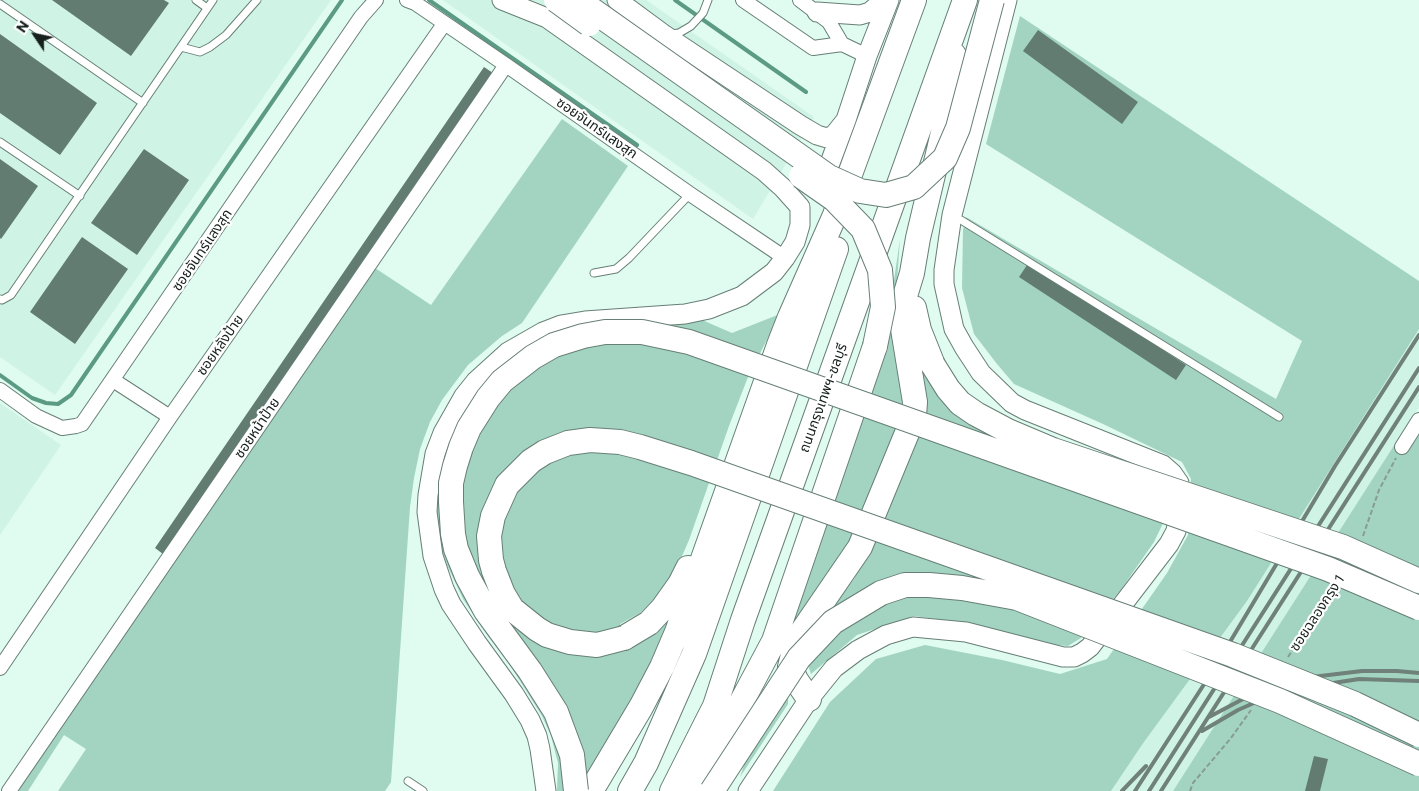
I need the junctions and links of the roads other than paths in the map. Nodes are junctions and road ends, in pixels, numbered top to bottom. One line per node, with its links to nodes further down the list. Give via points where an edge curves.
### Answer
1 (196, 0): 20 (lane)
2 (213, 0): 20 (lane)
3 (257, 0): 26 (lane, via 226,35 210,47 200,52)
4 (376, 0): 41 (street, ซอยจันทร์แสงสุก)
5 (407, 0): 23 (street, ซอยจันทร์แสงสุก)
6 (502, 0): 32 (main road, via 547,18 764,171)
7 (556, 0): 49 (highway, bridge, via 834,199 863,229 880,270 883,307 875,346)
8 (578, 0): 17 (highway, bridge, via 829,177 860,191 886,194 914,187 945,158 958,128)
9 (618, 0): 24 (main road)
10 (708, 0): 24 (lane, via 703,13 691,26 679,33)
11 (743, 0): 25 (street, via 813,48)
12 (800, 0): 22 (street)
13 (884, 0): 22 (main road, via 870,12 860,15)
14 (889, 0): 27 (main road)
15 (914, 0): 40 (highway, via 835,214)
16 (922, 0): 60 (highway, via 694,654 646,763)
17 (992, 0)
18 (1007, 0): 51 (main road, via 952,216 944,284 954,329 982,373 1012,403 1162,465 1172,473 1179,483 1176,530 1169,544 1090,647 1082,653 1063,657 966,632 913,627 886,634 858,650 834,668)
19 (0, 4): 29 (lane)
20 (208, 8): 26 (lane)
21 (961, 10): 38 (highway, via 951,99); 61 (highway, ถนนกรุงเทพฯ-ชลบุรี, via 715,706)
22 (817, 12): 25 (street, via 829,22)
23 (444, 24): 28 (street, ซอยจันทร์แสงสุก); 43 (street, ซอยหลังป้าย)
24 (663, 34): 30 (main road, via 818,135 828,138 834,135)
25 (842, 44): 27 (street)
26 (181, 47): 29 (lane)
27 (867, 56): 30 (main road)
28 (506, 64): 33 (street, ซอยจันทร์แสงสุก); 55 (street, ซอยหน้าป้าย)
29 (143, 103): 34 (lane)
30 (846, 120): 32 (main road, via 830,163 811,188 802,193)
31 (0, 142): 34 (lane)
32 (783, 188): 36 (main road, via 800,207 800,225)
33 (690, 194): 36 (street, ซอยจันทร์แสงสุก); 37 (lane, via 616,269)
34 (80, 196): 39 (lane, via 11,294)
35 (961, 220): 44 (lane)
36 (786, 258): 57 (main road, via 774,272 742,296 709,309 685,314 585,321 543,332 508,352 476,381 443,433 435,454 428,495 433,556 451,604 530,720 540,749)
37 (594, 273)
38 (912, 274): 47 (highway, bridge, via 918,330 933,365 960,403 976,414 1053,450 1343,547); 51 (highway, via 902,306 915,402 914,416 860,547 797,639 790,667)
39 (0, 299)
40 (780, 345): 52 (highway, bridge, via 746,412 705,527 680,584 649,623 624,638 597,645 547,635 512,608 496,576 489,536 493,516 507,485 531,460 544,452 568,443 590,440 620,442 691,463 1233,655 1355,704); 59 (highway, via 662,667)
41 (113, 380): 42 (street, ซอยจันทร์แสงสุก, via 82,424 62,428 36,416); 43 (street)
42 (0, 390)
43 (170, 417): 50 (street, ซอยหลังป้าย)
44 (1280, 417)
45 (1419, 420): 46 (street)
46 (1402, 447)
47 (1419, 581)
48 (1419, 608): 58 (highway, bridge, via 1328,569 689,342 642,332 605,332 583,336 554,345 502,381 470,428 451,484 452,522 460,560 486,610 556,712 572,755)
49 (774, 641): 62 (highway); 64 (highway, via 765,692)
50 (0, 668)
51 (809, 699): 65 (main road)
52 (1419, 736)
53 (1419, 764): 63 (highway, bridge, via 1280,701 1017,598 962,588 905,585 881,593 833,622 799,658)
54 (408, 781): 56 (lane)
55 (9, 791)
56 (423, 791)
57 (546, 791)
58 (576, 791)
59 (591, 791)
60 (630, 791)
61 (672, 791)
62 (694, 791)
63 (712, 791)
64 (722, 791)
65 (748, 791)

